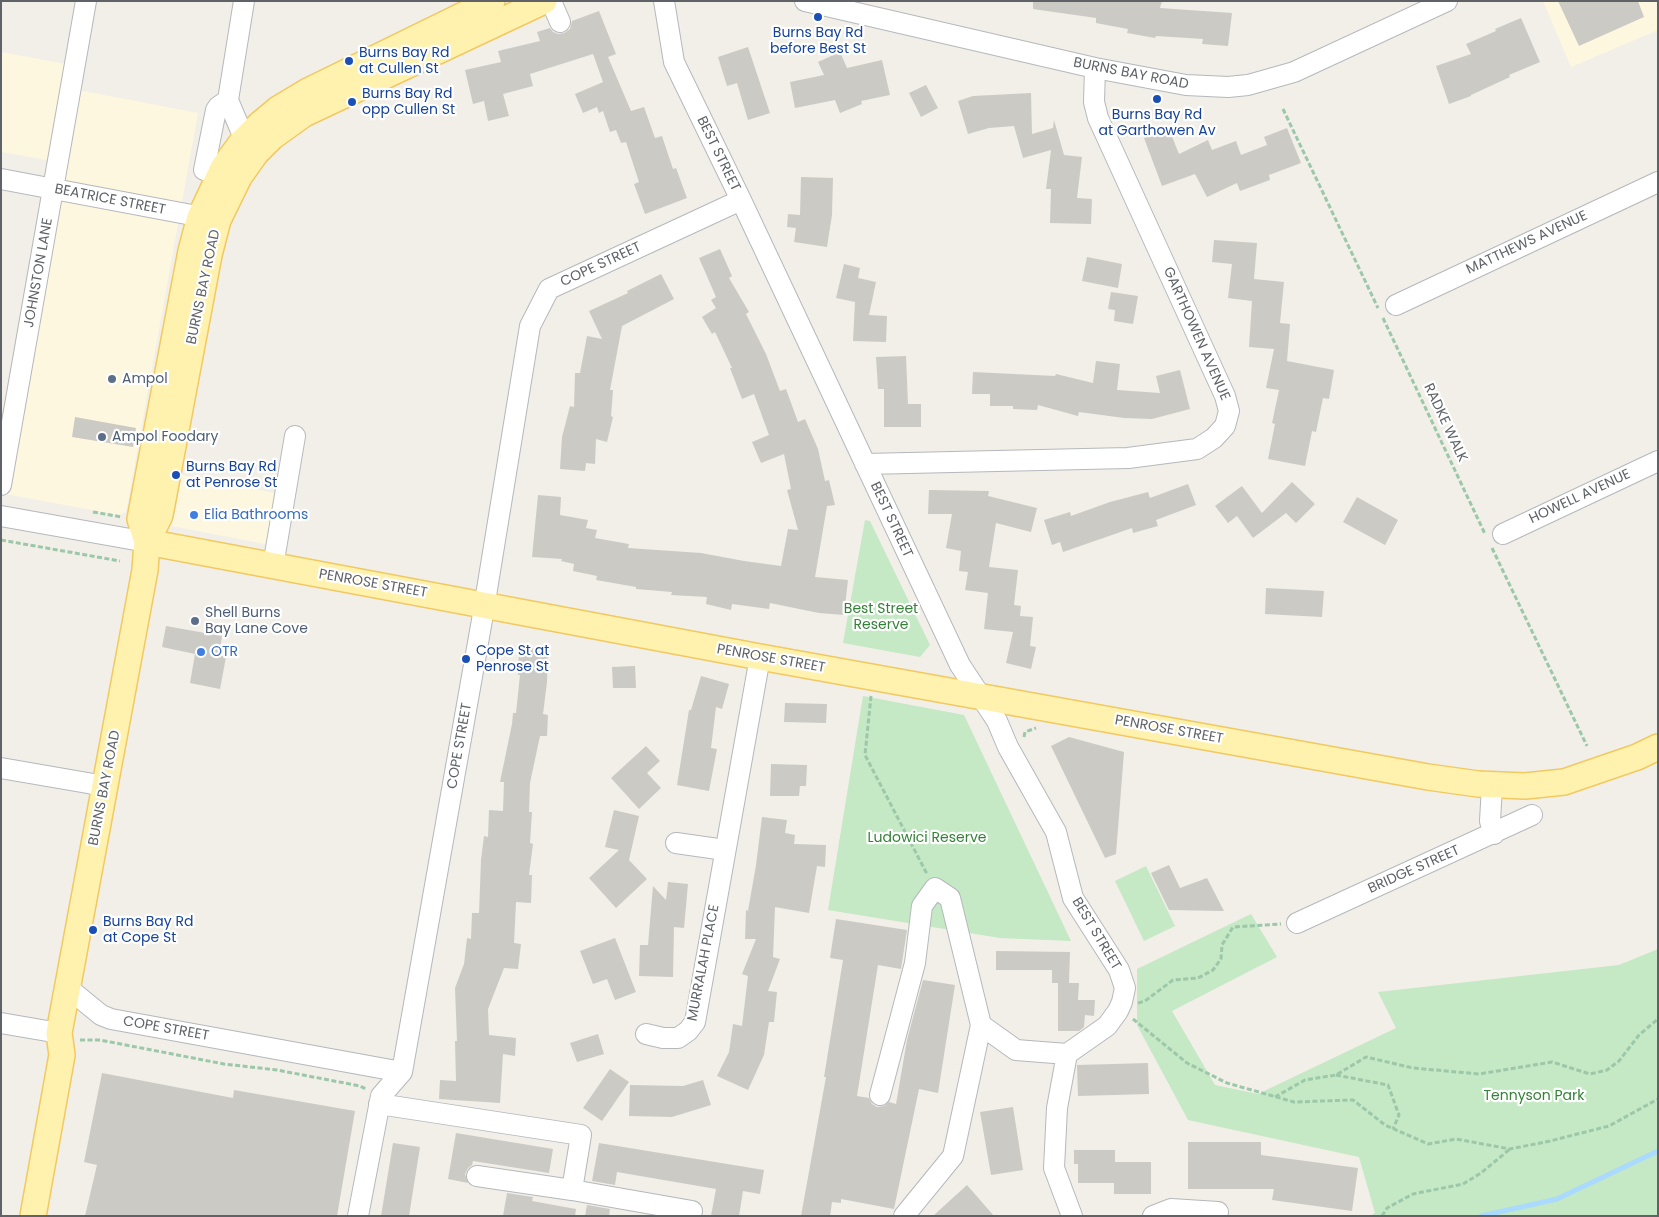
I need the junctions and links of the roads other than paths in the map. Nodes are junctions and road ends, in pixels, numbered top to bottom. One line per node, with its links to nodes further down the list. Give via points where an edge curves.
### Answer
1 (86, 1): 16 (street, JOHNSTON LANE)
2 (244, 1): 11 (street)
3 (492, 1): 12 (main road, BURNS BAY ROAD, via 294,98 260,124)
4 (544, 1): 12 (main road, BURNS BAY ROAD, via 304,114 272,137)
5 (552, 1): 9 (street)
6 (664, 1): 17 (street, BEST STREET, via 674,62)
7 (805, 1): 10 (street, BURNS BAY ROAD)
8 (1447, 1): 10 (street, BURNS BAY ROAD, via 1294,72 1248,85 1228,88 1186,85)
9 (560, 22)
10 (1095, 68): 22 (street, GARTHOWEN AVENUE, via 1094,102 1098,118 1225,396 1229,411 1225,426 1197,449 1128,458)
11 (228, 100): 12 (street, via 241,131); 13 (street, via 216,110)
12 (251, 145): 18 (main road, BURNS BAY ROAD, via 239,177)
13 (204, 170)
14 (1, 179): 16 (street, BEATRICE STREET)
15 (1658, 182): 19 (street, MATTHEWS AVENUE)
16 (53, 189): 18 (street, BEATRICE STREET); 23 (street, JOHNSTON LANE)
17 (741, 200): 22 (street, BEST STREET); 28 (street, COPE STREET, via 549,289 530,326)
18 (209, 218): 26 (main road, BURNS BAY ROAD, via 192,251 140,519)
19 (1396, 305)
20 (295, 436): 27 (street)
21 (1658, 460): 25 (street, HOWELL AVENUE)
22 (865, 464): 30 (street, BEST STREET, via 960,665)
23 (1, 485)
24 (1, 516): 26 (street, PENROSE STREET)
25 (1503, 534)
26 (147, 542): 27 (main road, PENROSE STREET); 33 (main road, BURNS BAY ROAD, via 145,570)
27 (272, 566): 28 (main road, PENROSE STREET)
28 (485, 605): 29 (main road, PENROSE STREET); 46 (street, COPE STREET)
29 (760, 657): 30 (main road, PENROSE STREET); 38 (street, MURRALAH PLACE)
30 (979, 696): 34 (main road, PENROSE STREET); 45 (street, BEST STREET, via 997,721 1008,748 1056,832 1073,898 1119,970 1125,988 1125,1007 1108,1026)
31 (1658, 747): 34 (main road, PENROSE STREET, via 1564,782)
32 (1, 768): 33 (street)
33 (105, 786): 40 (main road, BURNS BAY ROAD)
34 (1492, 786): 36 (street, via 1490,821)
35 (1532, 815): 36 (street, BRIDGE STREET)
36 (1494, 834): 39 (street, BRIDGE STREET)
37 (676, 843): 38 (street)
38 (725, 850): 43 (street, MURRALAH PLACE, via 695,1022 678,1038)
39 (1297, 923)
40 (68, 988): 44 (main road, BURNS BAY ROAD); 46 (street, COPE STREET, via 111,1019)
41 (1, 1022): 44 (street)
42 (981, 1025): 45 (street, via 1016,1050); 47 (street, via 950,898 935,888 922,906 916,963); 56 (street, via 953,1156)
43 (646, 1034)
44 (68, 1036): 53 (main road, BURNS BAY ROAD, via 46,1052); 54 (main road, BURNS BAY ROAD)
45 (1067, 1054): 57 (street, via 1057,1108 1054,1168)
46 (402, 1072): 48 (street)
47 (880, 1095)
48 (380, 1100): 50 (street, via 581,1135); 55 (street)
49 (477, 1176): 50 (street)
50 (572, 1190): 51 (street)
51 (692, 1211)
52 (1218, 1212): 58 (street, via 1171,1209)
53 (16, 1216)
54 (33, 1216)
55 (358, 1216)
56 (904, 1216)
57 (1072, 1216)
58 (1153, 1216)

